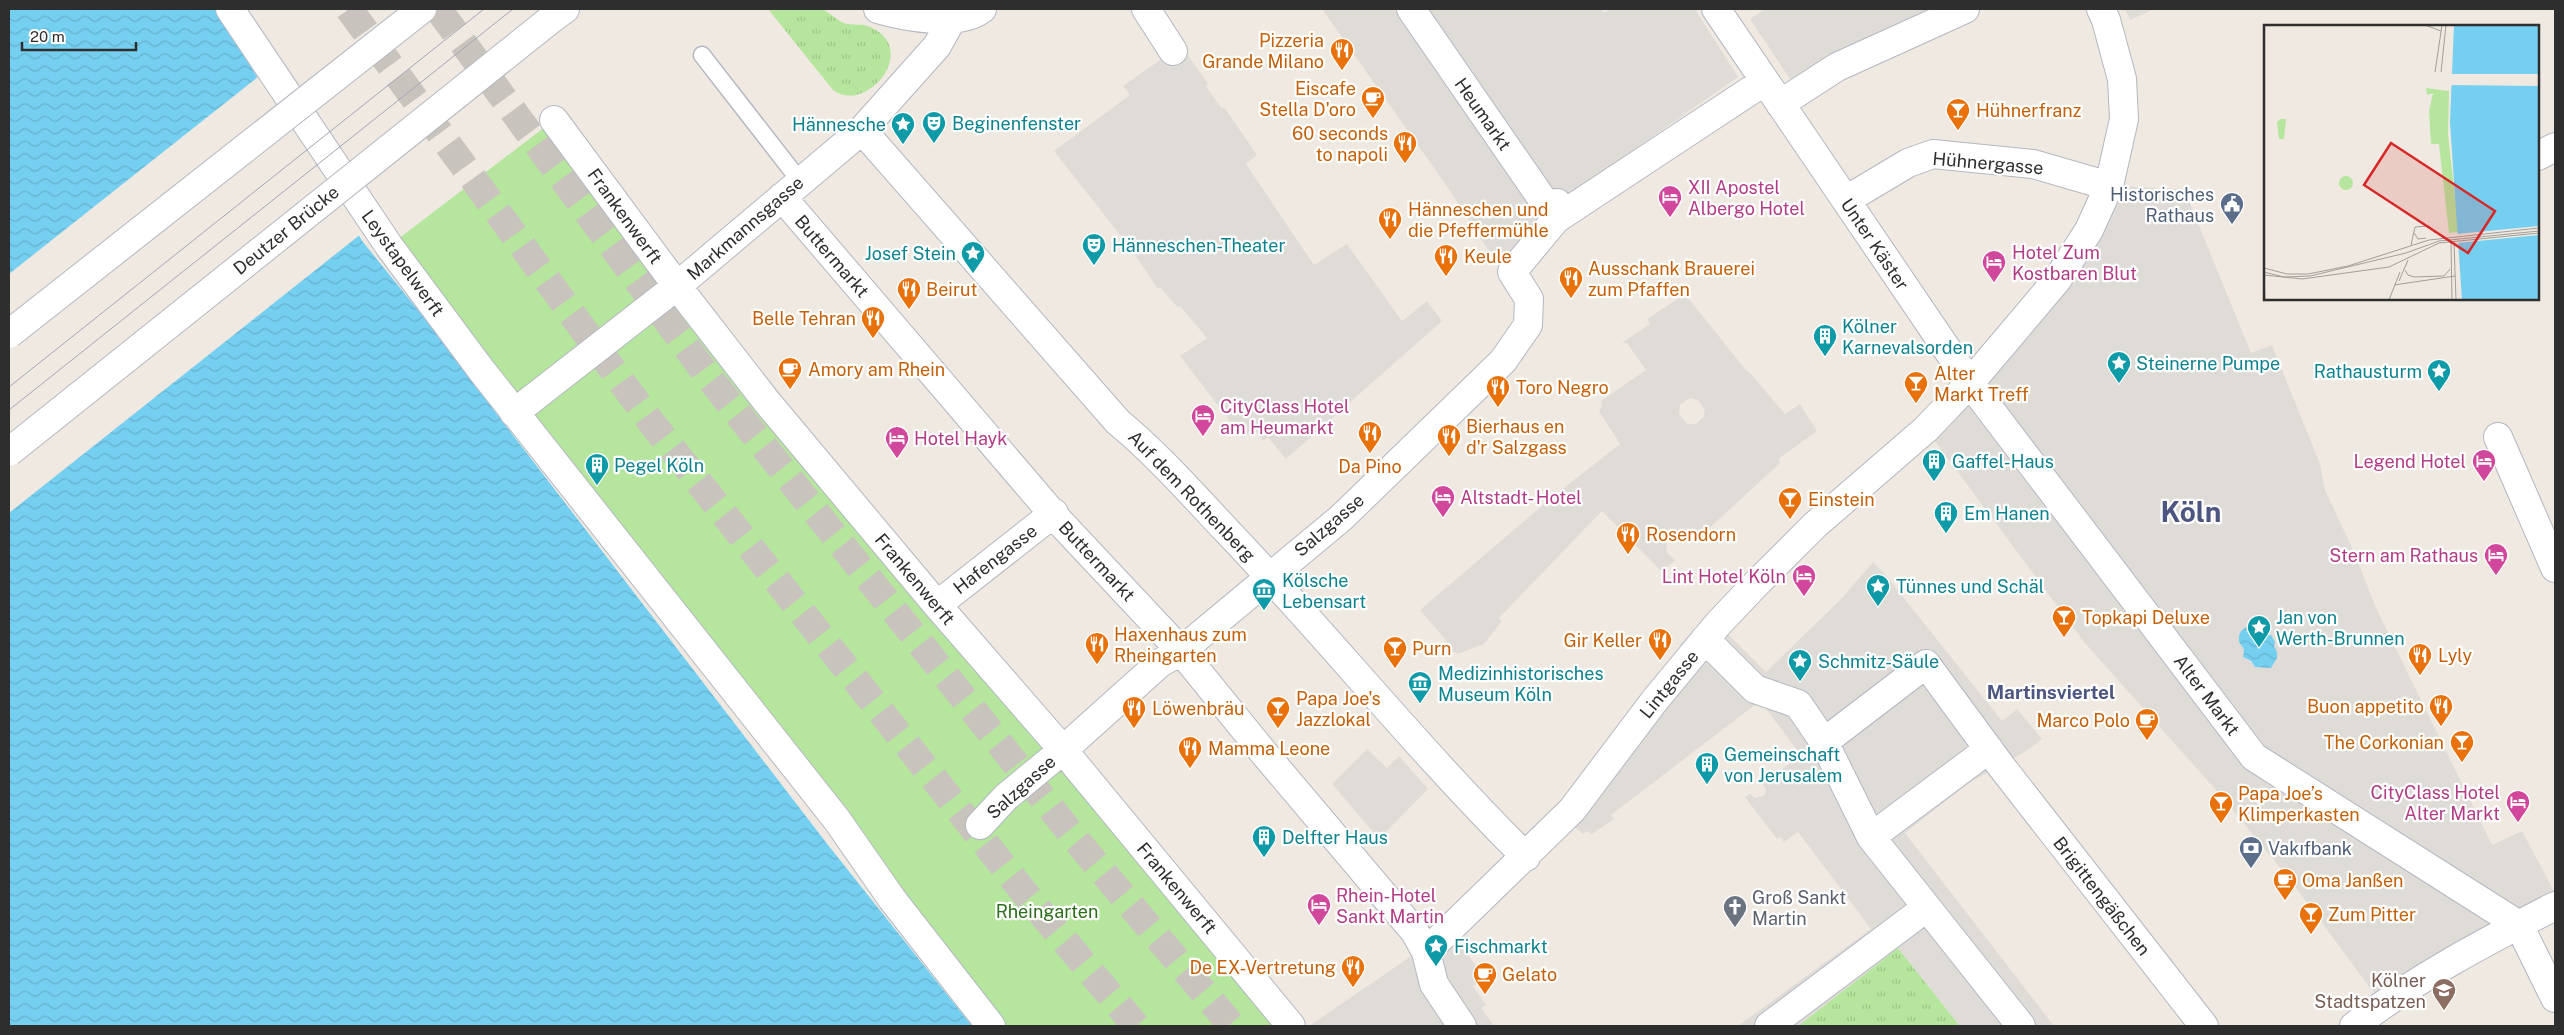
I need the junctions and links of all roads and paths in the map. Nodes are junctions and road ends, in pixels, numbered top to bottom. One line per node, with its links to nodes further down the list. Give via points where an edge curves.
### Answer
1 (230, 9): 27 (street, Leystapelwerft, via 388,246)
2 (422, 9): 25 (street, bridge)
3 (878, 9): 11 (street)
4 (982, 9): 11 (street, via 974,15)
5 (1146, 9): 12 (street)
6 (1411, 9): 23 (street, Heumarkt)
7 (1716, 9): 14 (street)
8 (1965, 9): 15 (street, via 1837,68)
9 (557, 14): 29 (street, Deutzer Brücke, bridge)
10 (2104, 14): 20 (street, via 2122,79 2124,119)
11 (933, 15): 17 (street, Markmannsgasse, via 937,46)
12 (1173, 51)
13 (702, 55): 21 (lane)
14 (1765, 81): 15 (street); 23 (street)
15 (1780, 104): 22 (street, Unter Käster)
16 (554, 120): 24 (street, Frankenwerft)
17 (862, 130): 21 (street, Markmannsgasse); 32 (street, Auf dem Rothenberg, via 1118,422 1144,444)
18 (2555, 147): 19 (street)
19 (2539, 155)
20 (2108, 186): 22 (street, Hühnergasse, via 2033,164 1933,154 1908,164); 26 (street, via 2088,230 2058,280)
21 (791, 189): 24 (street, Markmannsgasse); 30 (street, Buttermarkt)
22 (1846, 200): 26 (street, Unter Käster)
23 (1556, 211): 32 (street, Salzgasse, via 1512,272 1529,299 1528,325 1504,361 1341,518)
24 (677, 286): 27 (street, Markmannsgasse); 33 (street, Frankenwerft, via 767,402)
25 (9, 334)
26 (1970, 383): 34 (street, Lintgasse, via 1926,429 1815,525); 44 (street, Alter Markt, via 2254,757)
27 (514, 413): 47 (street, via 837,820 892,898)
28 (2498, 437): 31 (street)
29 (9, 452)
30 (1054, 514): 33 (street, Hafengasse); 35 (street, Buttermarkt)
31 (2555, 568)
32 (1270, 576): 35 (street, Salzgasse); 41 (street, Auf dem Rothenberg, via 1413,739)
33 (937, 605): 37 (street, Frankenwerft)
34 (1705, 639): 36 (street, via 1755,689 1798,704); 41 (street, Lintgasse, via 1654,700 1572,810)
35 (1181, 651): 37 (street, Salzgasse, via 1160,663); 45 (street, Buttermarkt, via 1415,932)
36 (1824, 742): 38 (street, Brigittengäßchen, via 1926,664); 40 (street)
37 (1063, 750): 39 (street, Salzgasse, via 1006,797); 48 (street, Frankenwerft)
38 (1995, 758): 40 (street); 52 (street, Brigittengäßchen)
39 (980, 825)
40 (1871, 837): 43 (street)
41 (1526, 857): 45 (street, Lintgasse)
42 (2555, 906): 44 (street)
43 (1926, 908): 50 (street); 51 (street)
44 (2519, 925): 46 (street); 53 (street, via 2451,961)
45 (1426, 952): 49 (street, Buttermarkt, via 1434,984)
46 (2555, 998)
47 (991, 1026)
48 (1291, 1026)
49 (1462, 1026)
50 (1769, 1026)
51 (2021, 1026)
52 (2204, 1026)
53 (2354, 1026)

